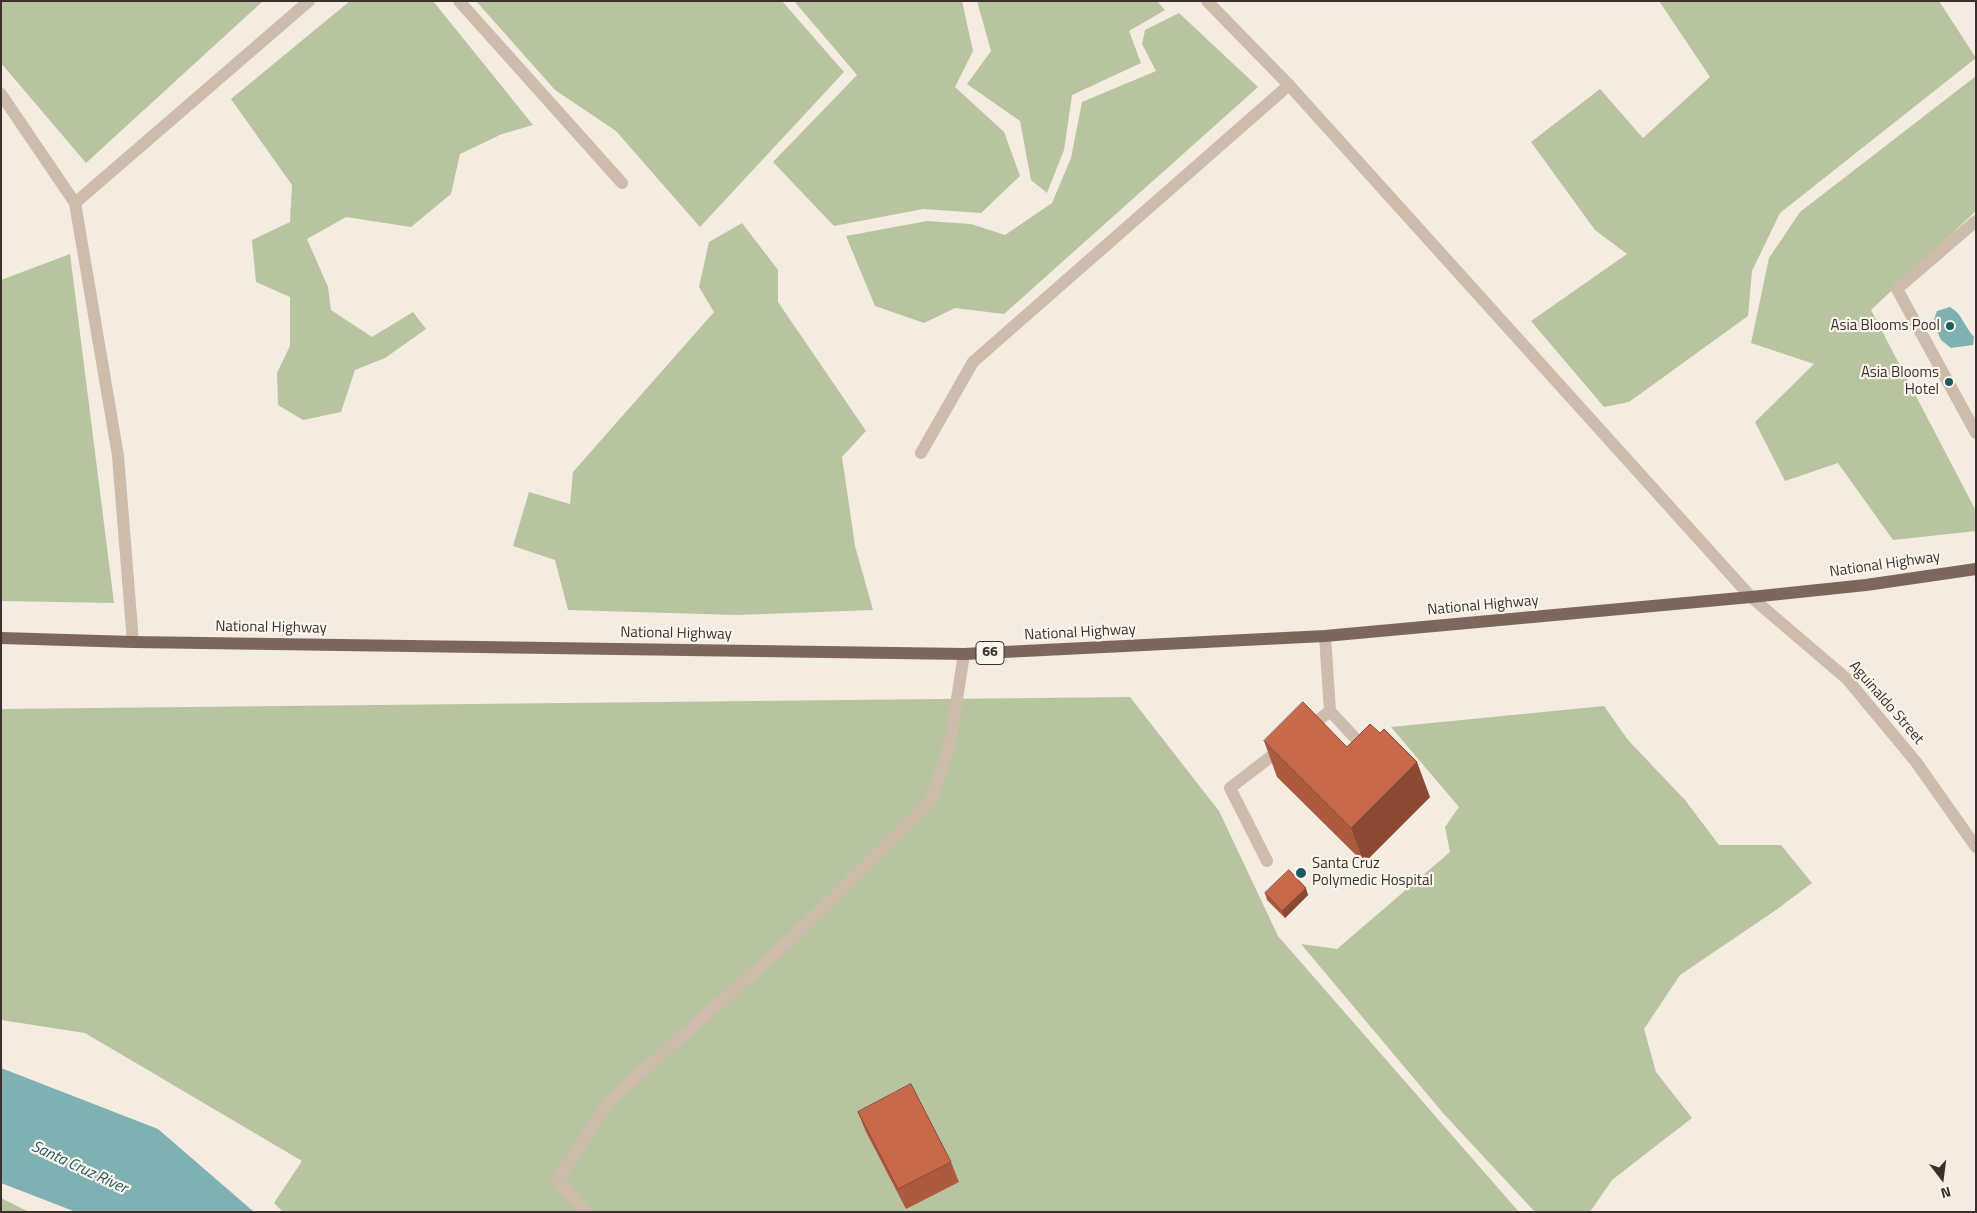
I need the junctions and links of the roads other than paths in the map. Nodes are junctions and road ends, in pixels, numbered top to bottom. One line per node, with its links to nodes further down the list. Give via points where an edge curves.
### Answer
1 (309, 1): 7 (street)
2 (459, 1): 6 (street)
3 (1207, 1): 4 (street, Aguinaldo Street)
4 (1289, 85): 10 (street, via 973,362); 12 (street, Aguinaldo Street)
5 (1, 94): 7 (street)
6 (622, 183)
7 (75, 202): 15 (street, via 118,456)
8 (1976, 221): 9 (street, via 1898,288)
9 (1976, 433)
10 (921, 453)
11 (1976, 569): 12 (main road, National Highway / 66)
12 (1751, 597): 13 (main road, National Highway / 66); 19 (street, Aguinaldo Street, via 1847,679 1916,762)
13 (1325, 636): 16 (main road, National Highway / 66); 17 (street)
14 (1, 638): 15 (main road, National Highway / 66)
15 (133, 642): 16 (main road, National Highway / 66)
16 (964, 654): 21 (street, via 950,744 931,801 788,942 610,1100 558,1180)
17 (1330, 711): 18 (street); 20 (street, via 1230,788)
18 (1367, 751)
19 (1976, 847)
20 (1267, 862)
21 (586, 1212)

